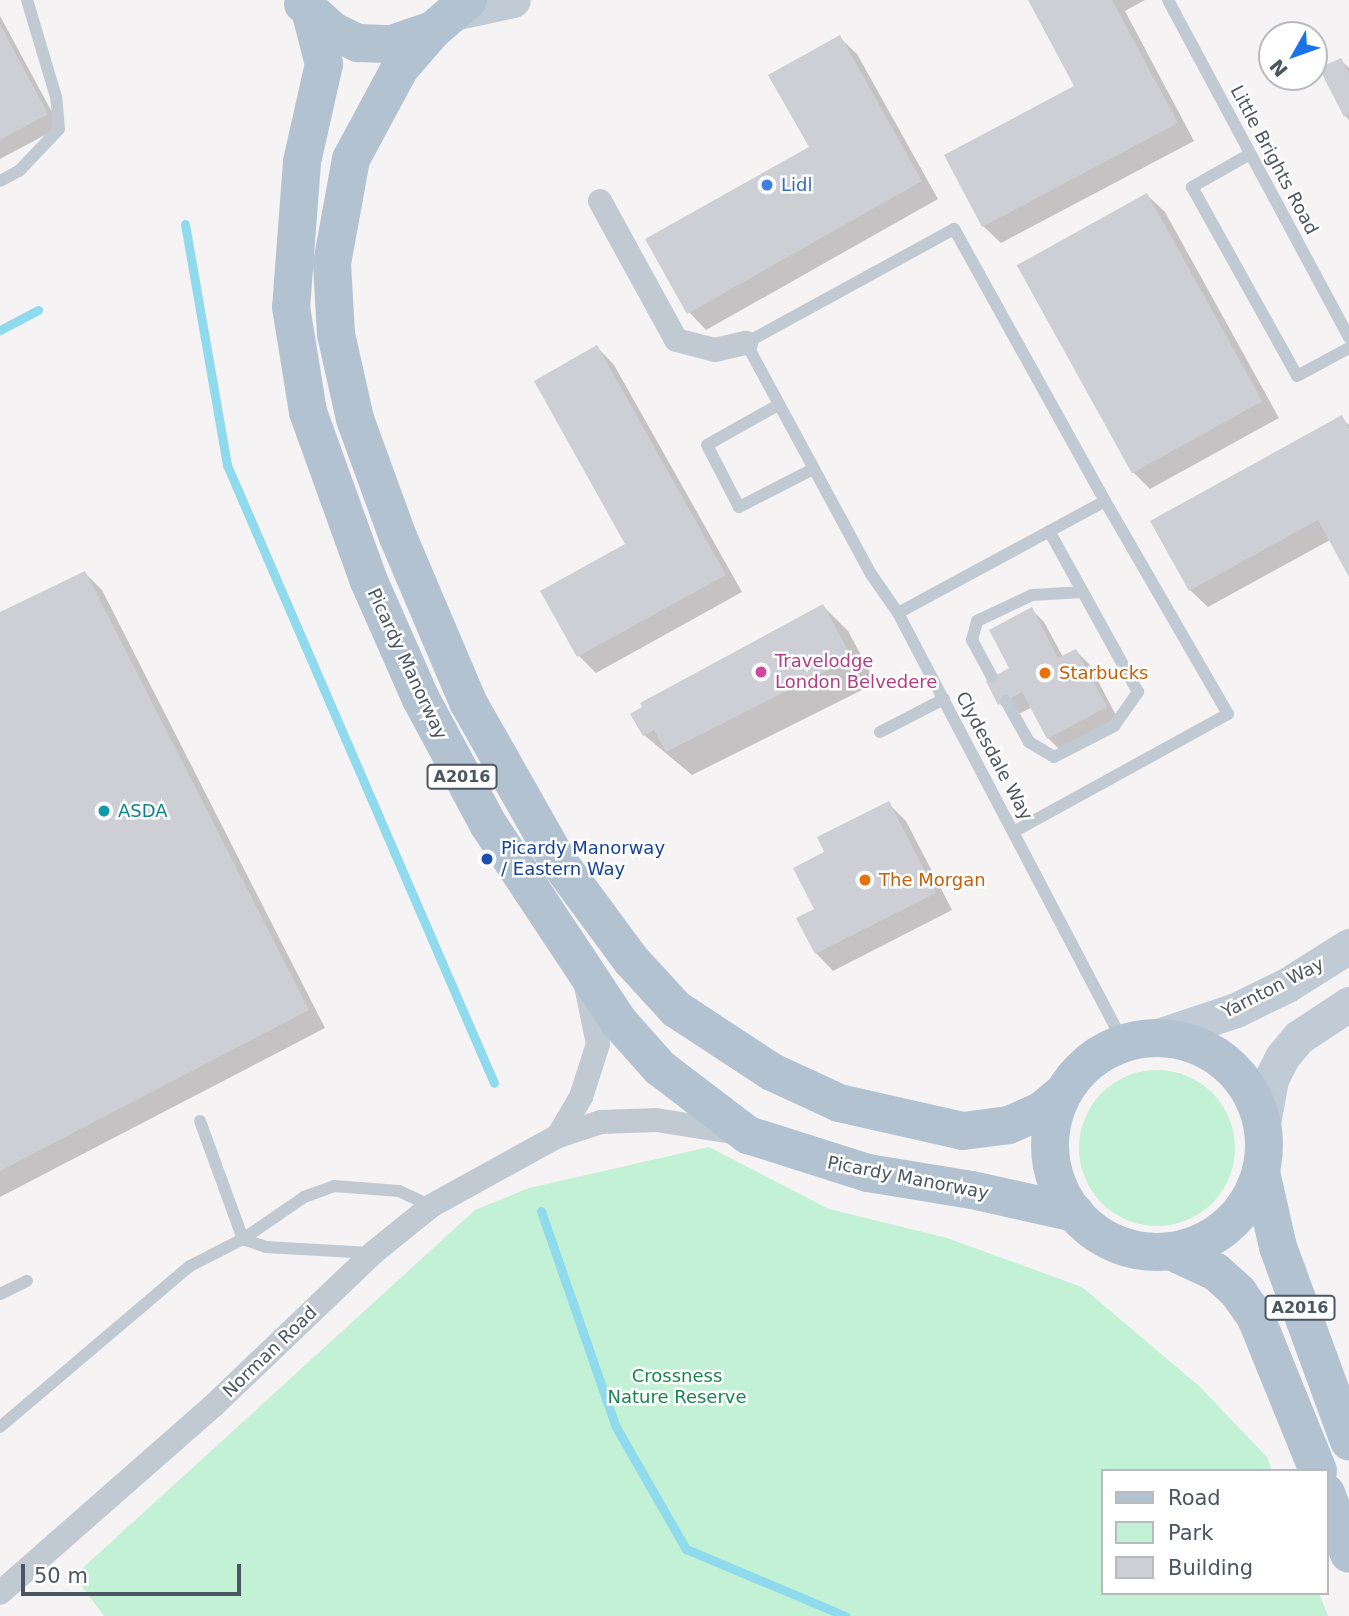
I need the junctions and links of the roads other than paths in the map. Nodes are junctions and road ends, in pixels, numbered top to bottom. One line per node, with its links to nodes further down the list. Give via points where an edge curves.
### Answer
1 (27, 0): 7 (lane, via 56,97 59,129 19,171)
2 (513, 0): 5 (street)
3 (1168, 0): 6 (lane, Little Brights Road)
4 (305, 7): 5 (main road, via 333,31 358,43 391,44); 24 (main road, Picardy Manorway / A2016, via 324,64 302,162 291,307 309,412 368,579 421,699 488,824)
5 (453, 14): 27 (main road, A2016, via 400,68 351,159 332,264 336,334 355,419 398,537 468,702 558,861 631,960 676,1009 772,1072 839,1103 964,1131 1009,1125 1041,1111)
6 (1250, 154): 9 (lane, Little Brights Road); 11 (lane, via 1192,187 1297,376)
7 (0, 181)
8 (600, 201): 10 (street, via 676,340 715,350)
9 (1349, 337)
10 (746, 343): 12 (lane, Clydesdale Way); 14 (lane, via 954,229)
11 (1349, 348)
12 (778, 405): 13 (lane, Clydesdale Way); 13 (lane, via 707,445 739,507)
13 (813, 469): 17 (lane, Clydesdale Way)
14 (1104, 501): 15 (lane); 22 (lane, via 1228,714)
15 (1049, 531): 16 (lane); 17 (lane)
16 (1083, 592): 18 (lane, via 1032,595 977,621 972,640); 20 (lane, via 1138,692 1114,726 1054,757 1029,742)
17 (898, 613): 19 (lane, Clydesdale Way)
18 (992, 677)
19 (944, 699): 21 (lane); 22 (lane, Clydesdale Way)
20 (1006, 701)
21 (880, 732)
22 (1015, 831): 26 (lane, Clydesdale Way)
23 (1349, 946): 26 (street, Yarnton Way, via 1236,1010)
24 (583, 973): 30 (main road, Picardy Manorway / A2016, via 660,1068); 31 (street, via 598,1044 581,1097)
25 (1349, 1004): 29 (street, via 1299,1037 1282,1057 1271,1079)
26 (1139, 1040): 27 (main road, via 1094,1058); 29 (main road, via 1191,1043 1224,1061 1249,1090)
27 (1060, 1095): 34 (main road, via 1051,1122 1049,1158)
28 (200, 1121): 35 (lane)
29 (1263, 1124): 32 (main road)
30 (748, 1135): 31 (street, Norman Road, via 646,1120 601,1122); 34 (main road, Picardy Manorway / A2016, via 868,1173)
31 (539, 1146): 33 (street, Norman Road)
32 (1261, 1172): 37 (main road, via 1234,1220 1212,1237); 41 (main road, A2016, via 1278,1247)
33 (431, 1206): 35 (lane, via 399,1191 334,1186 304,1197); 36 (street, Norman Road)
34 (1075, 1213): 37 (main road, via 1096,1233 1118,1245 1144,1253)
35 (243, 1239): 36 (lane, via 266,1247); 40 (lane, via 190,1266)
36 (373, 1253): 45 (street, Norman Road, via 214,1406)
37 (1175, 1253): 42 (main road, A2016, via 1216,1272 1256,1318)
38 (27, 1281): 39 (lane)
39 (0, 1294)
40 (0, 1427)
41 (1349, 1441)
42 (1317, 1469)
43 (1328, 1498): 44 (main road)
44 (1349, 1554)
45 (0, 1593)

